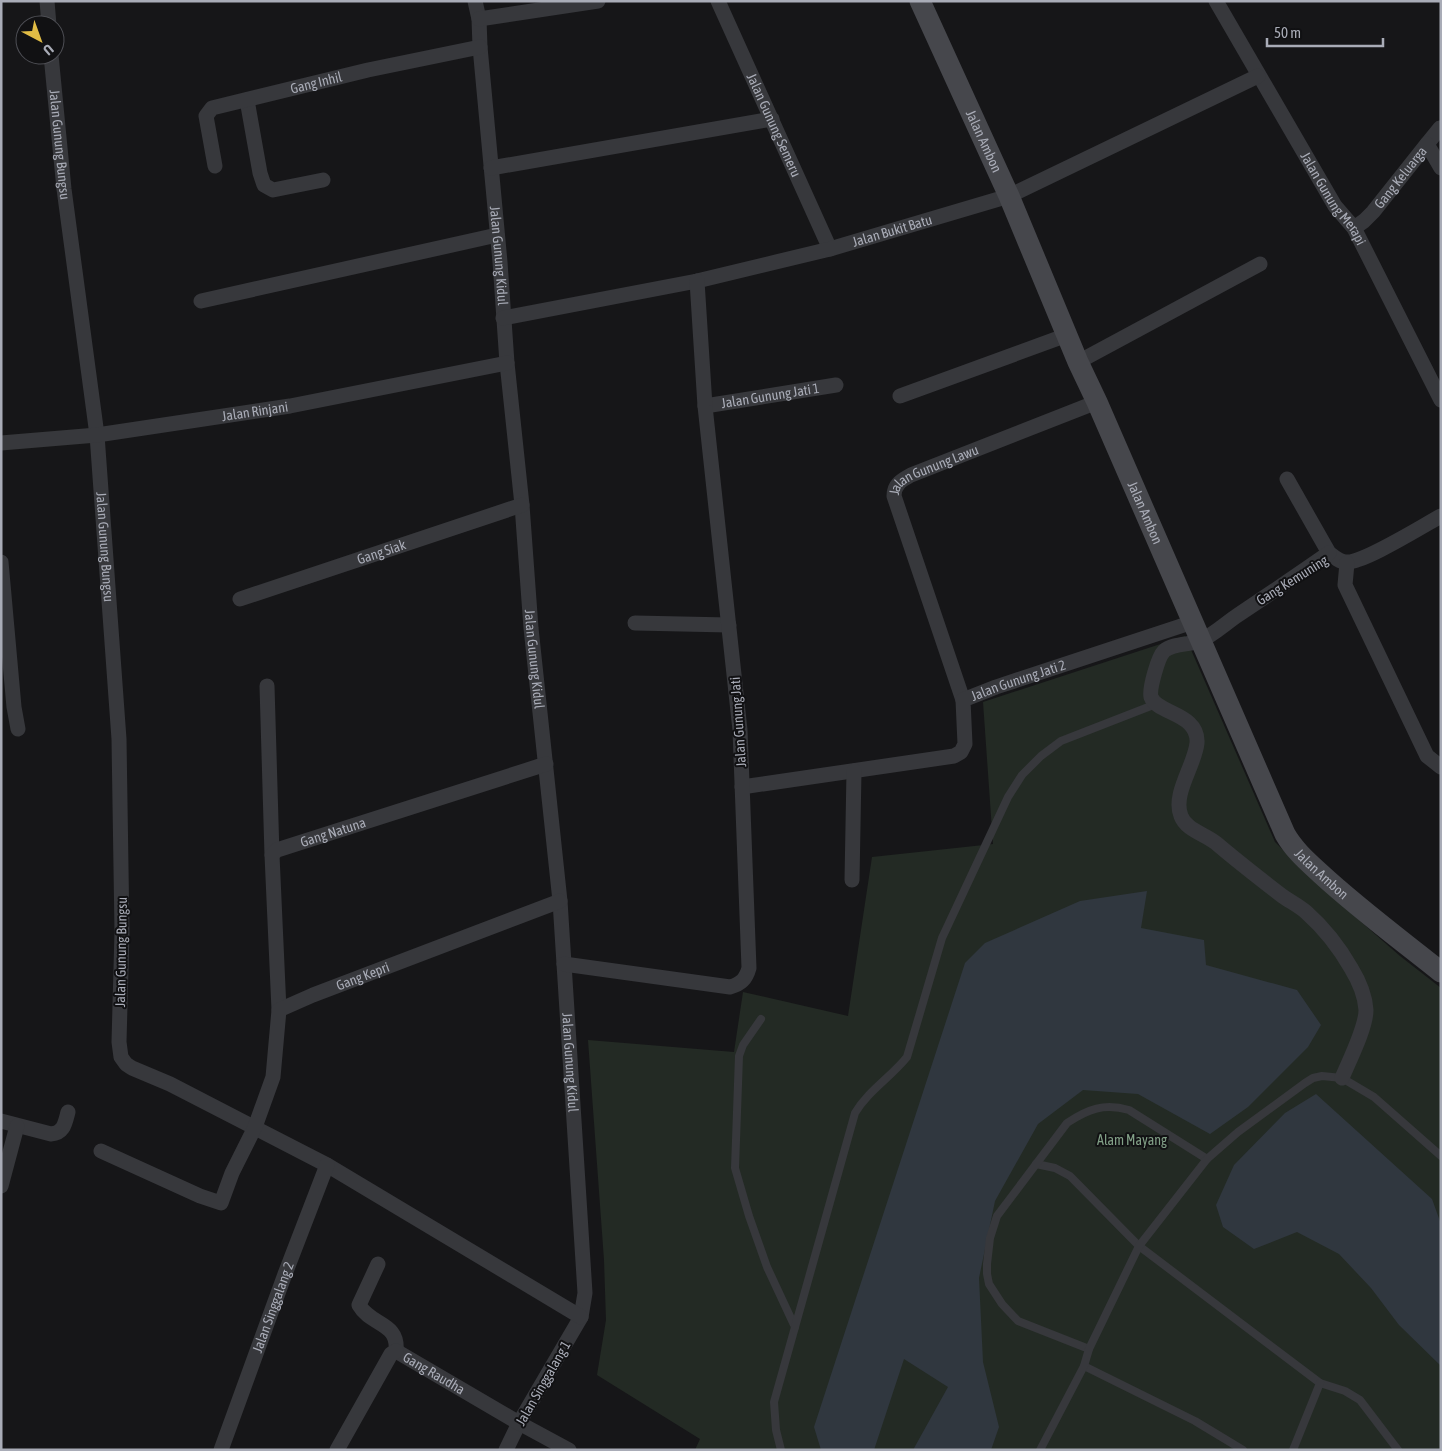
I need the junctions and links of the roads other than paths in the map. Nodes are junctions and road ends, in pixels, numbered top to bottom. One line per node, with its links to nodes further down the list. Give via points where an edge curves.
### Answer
1 (47, 1): 7 (street)
2 (475, 1): 8 (street, Jalan Gunung Kidul)
3 (598, 1): 8 (street)
4 (718, 1): 13 (street, Jalan Gunung Semeru)
5 (920, 1): 20 (street, Jalan Ambon)
6 (1216, 1): 11 (street, Jalan Gunung Merapi)
7 (48, 15)
8 (479, 19): 9 (street, Jalan Gunung Kidul)
9 (480, 47): 12 (street, Gang Inhil); 17 (street, Jalan Gunung Kidul)
10 (52, 65): 36 (street, Jalan Gunung Bungsu, via 64,188)
11 (1258, 76): 20 (street, Jalan Bukit Batu); 21 (street, Jalan Gunung Merapi, via 1335,206)
12 (247, 100): 16 (street, Gang Inhil, via 212,108 207,114); 19 (street, via 264,185 273,190)
13 (772, 119): 17 (street); 23 (street, Jalan Gunung Semeru)
14 (1440, 128): 15 (street)
15 (1427, 144): 18 (street, Gang Keluarga); 21 (street, Gang Keluarga, via 1373,212)
16 (215, 166)
17 (491, 168): 22 (street, Jalan Gunung Kidul)
18 (1441, 168)
19 (323, 180)
20 (1009, 196): 23 (street, Jalan Bukit Batu); 28 (street, Jalan Ambon)
21 (1354, 228): 33 (street, Jalan Gunung Merapi)
22 (497, 235): 26 (street); 27 (street, Jalan Gunung Kidul)
23 (830, 249): 25 (street, Jalan Bukit Batu)
24 (1260, 264): 29 (street)
25 (697, 281): 27 (street, Jalan Bukit Batu); 35 (street, Jalan Gunung Jati)
26 (201, 301)
27 (503, 318): 30 (street, Jalan Gunung Kidul)
28 (1066, 335): 29 (street, Jalan Ambon); 32 (street)
29 (1078, 362): 34 (street, Jalan Ambon)
30 (507, 363): 36 (street, Jalan Rinjani, via 290,406); 39 (street, Jalan Gunung Kidul)
31 (836, 385): 35 (street, Jalan Gunung Jati 1)
32 (900, 396)
33 (1441, 400)
34 (1097, 402): 47 (street, Jalan Ambon); 49 (street, Jalan Gunung Lawu, via 911,475 894,490)
35 (705, 406): 46 (street, Jalan Gunung Jati)
36 (97, 435): 37 (street, Jalan Rinjani); 69 (street, Jalan Gunung Bungsu, via 119,739 122,932 119,1054 126,1064)
37 (1, 443)
38 (1287, 479): 41 (street)
39 (522, 505): 44 (street, Gang Siak); 54 (street, Jalan Gunung Kidul)
40 (1441, 516): 43 (street, Gang Kemuning)
41 (1329, 553): 43 (street, Gang Kemuning); 47 (street, Gang Kemuning)
42 (1, 562): 51 (street)
43 (1347, 563): 53 (street, via 1345,585)
44 (240, 599)
45 (634, 623): 46 (street)
46 (729, 625): 57 (street, Jalan Gunung Jati, via 740,730)
47 (1197, 631): 49 (street, Jalan Gunung Jati 2, via 996,687); 50 (street, via 1163,652 1151,692); 62 (street, Jalan Ambon, via 1291,844 1340,892)
48 (267, 686): 58 (street)
49 (963, 700): 56 (street, Jalan Gunung Jati 2, via 965,744 961,752 954,756)
50 (1156, 704): 65 (street, via 1192,726 1196,733 1193,758 1181,790 1179,810 1184,822 1306,912 1327,933 1361,985 1366,1011 1364,1024); 79 (lane, via 1061,741 1034,762 1008,797 942,938 907,1057 862,1101 855,1113)
51 (18, 729)
52 (1441, 748): 53 (street)
53 (1427, 756): 55 (street)
54 (546, 764): 58 (street, Gang Natuna, via 277,850); 60 (street, Jalan Gunung Kidul)
55 (1441, 767)
56 (854, 771): 57 (street, Jalan Gunung Jati 2); 59 (street)
57 (742, 787): 61 (street, Jalan Gunung Jati, via 749,968 746,978 730,987)
58 (272, 855): 63 (street)
59 (852, 880)
60 (560, 901): 61 (street, Jalan Gunung Kidul); 63 (street, Gang Kepri)
61 (564, 964): 78 (street, Jalan Gunung Kidul, via 585,1293)
62 (1441, 972)
63 (279, 1010): 69 (street, via 273,1077)
64 (761, 1019): 79 (lane, via 739,1056 735,1168 766,1267)
65 (1342, 1078): 71 (lane, via 1374,1097); 72 (lane, via 1313,1078 1238,1132)
66 (68, 1112): 68 (street, via 63,1129 57,1134)
67 (1, 1121): 68 (street)
68 (17, 1126): 75 (street)
69 (255, 1127): 70 (street, via 221,1203); 74 (street)
70 (102, 1151)
71 (1441, 1156)
72 (1207, 1159): 73 (lane, via 1129,1110 1102,1107 1083,1112 1067,1123); 76 (lane)
73 (1036, 1164): 76 (lane, via 1070,1176); 80 (lane, via 997,1216 986,1264 990,1284 1002,1304 1018,1320)
74 (327, 1165): 78 (street); 85 (street, Jalan Singgalang 2)
75 (1, 1186)
76 (1138, 1246): 80 (lane); 83 (lane)
77 (378, 1264): 81 (street, via 359,1305 369,1317 392,1332)
78 (582, 1317): 84 (street, Jalan Singgalang 1)
79 (795, 1327): 89 (lane, via 774,1402)
80 (1089, 1349): 82 (lane)
81 (396, 1351): 84 (street, Gang Raudha); 86 (street, Gang Raudha, via 391,1354)
82 (1084, 1366): 90 (lane); 91 (lane, via 1195,1421)
83 (1320, 1383): 92 (lane); 93 (lane, via 1360,1400)
84 (519, 1424): 87 (street, Jalan Singgalang 1); 88 (street, Gang Raudha)
85 (221, 1450)
86 (337, 1450)
87 (506, 1450)
88 (569, 1450)
89 (781, 1450)
90 (1040, 1450)
91 (1243, 1450)
92 (1293, 1450)
93 (1398, 1450)

